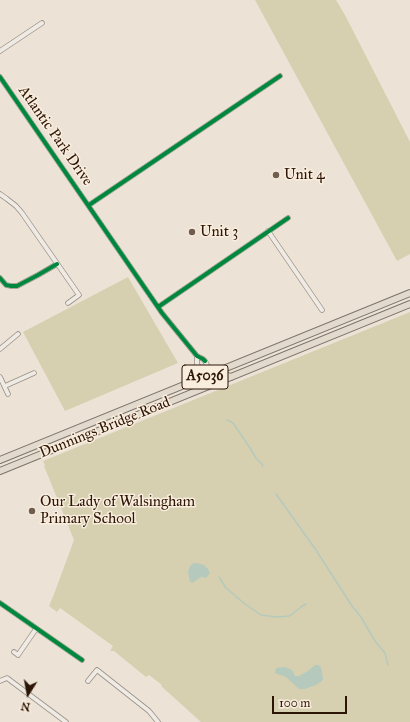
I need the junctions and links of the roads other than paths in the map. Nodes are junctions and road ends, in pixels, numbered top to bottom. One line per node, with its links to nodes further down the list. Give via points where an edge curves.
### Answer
1 (42, 23): 2 (street)
2 (0, 51)
3 (280, 76): 6 (street)
4 (0, 77): 6 (street, Atlantic Park Drive)
5 (0, 194): 9 (street, via 16,206)
6 (89, 205): 14 (street, Atlantic Park Drive)
7 (288, 218): 8 (street)
8 (268, 231): 14 (street); 15 (street)
9 (57, 264): 10 (street, via 17,286 6,285); 12 (street, via 78,294)
10 (0, 278)
11 (410, 293): 21 (highway, Dunnings Bridge Road / A5036)
12 (68, 303)
13 (410, 304): 21 (highway, Dunnings Bridge Road / A5036, via 231,377)
14 (158, 307): 18 (street, Atlantic Park Drive)
15 (322, 310)
16 (18, 334): 17 (street)
17 (0, 349)
18 (197, 356): 21 (street, Atlantic Park Drive, via 197,364); 21 (street, Atlantic Park Drive, via 205,361)
19 (34, 373): 22 (street)
20 (0, 377): 22 (street)
21 (210, 380): 24 (highway, Dunnings Bridge Road / A5036); 25 (highway, Dunnings Bridge Road / A5036)
22 (5, 386): 23 (street)
23 (8, 394)
24 (0, 460)
25 (0, 471)
26 (0, 603): 27 (street)
27 (36, 628): 28 (street, via 18,654); 29 (street)
28 (14, 652)
29 (82, 660)
30 (0, 681): 32 (street, via 7,678)
31 (88, 681): 33 (street, via 96,670 149,711)
32 (66, 722)
33 (158, 722)

